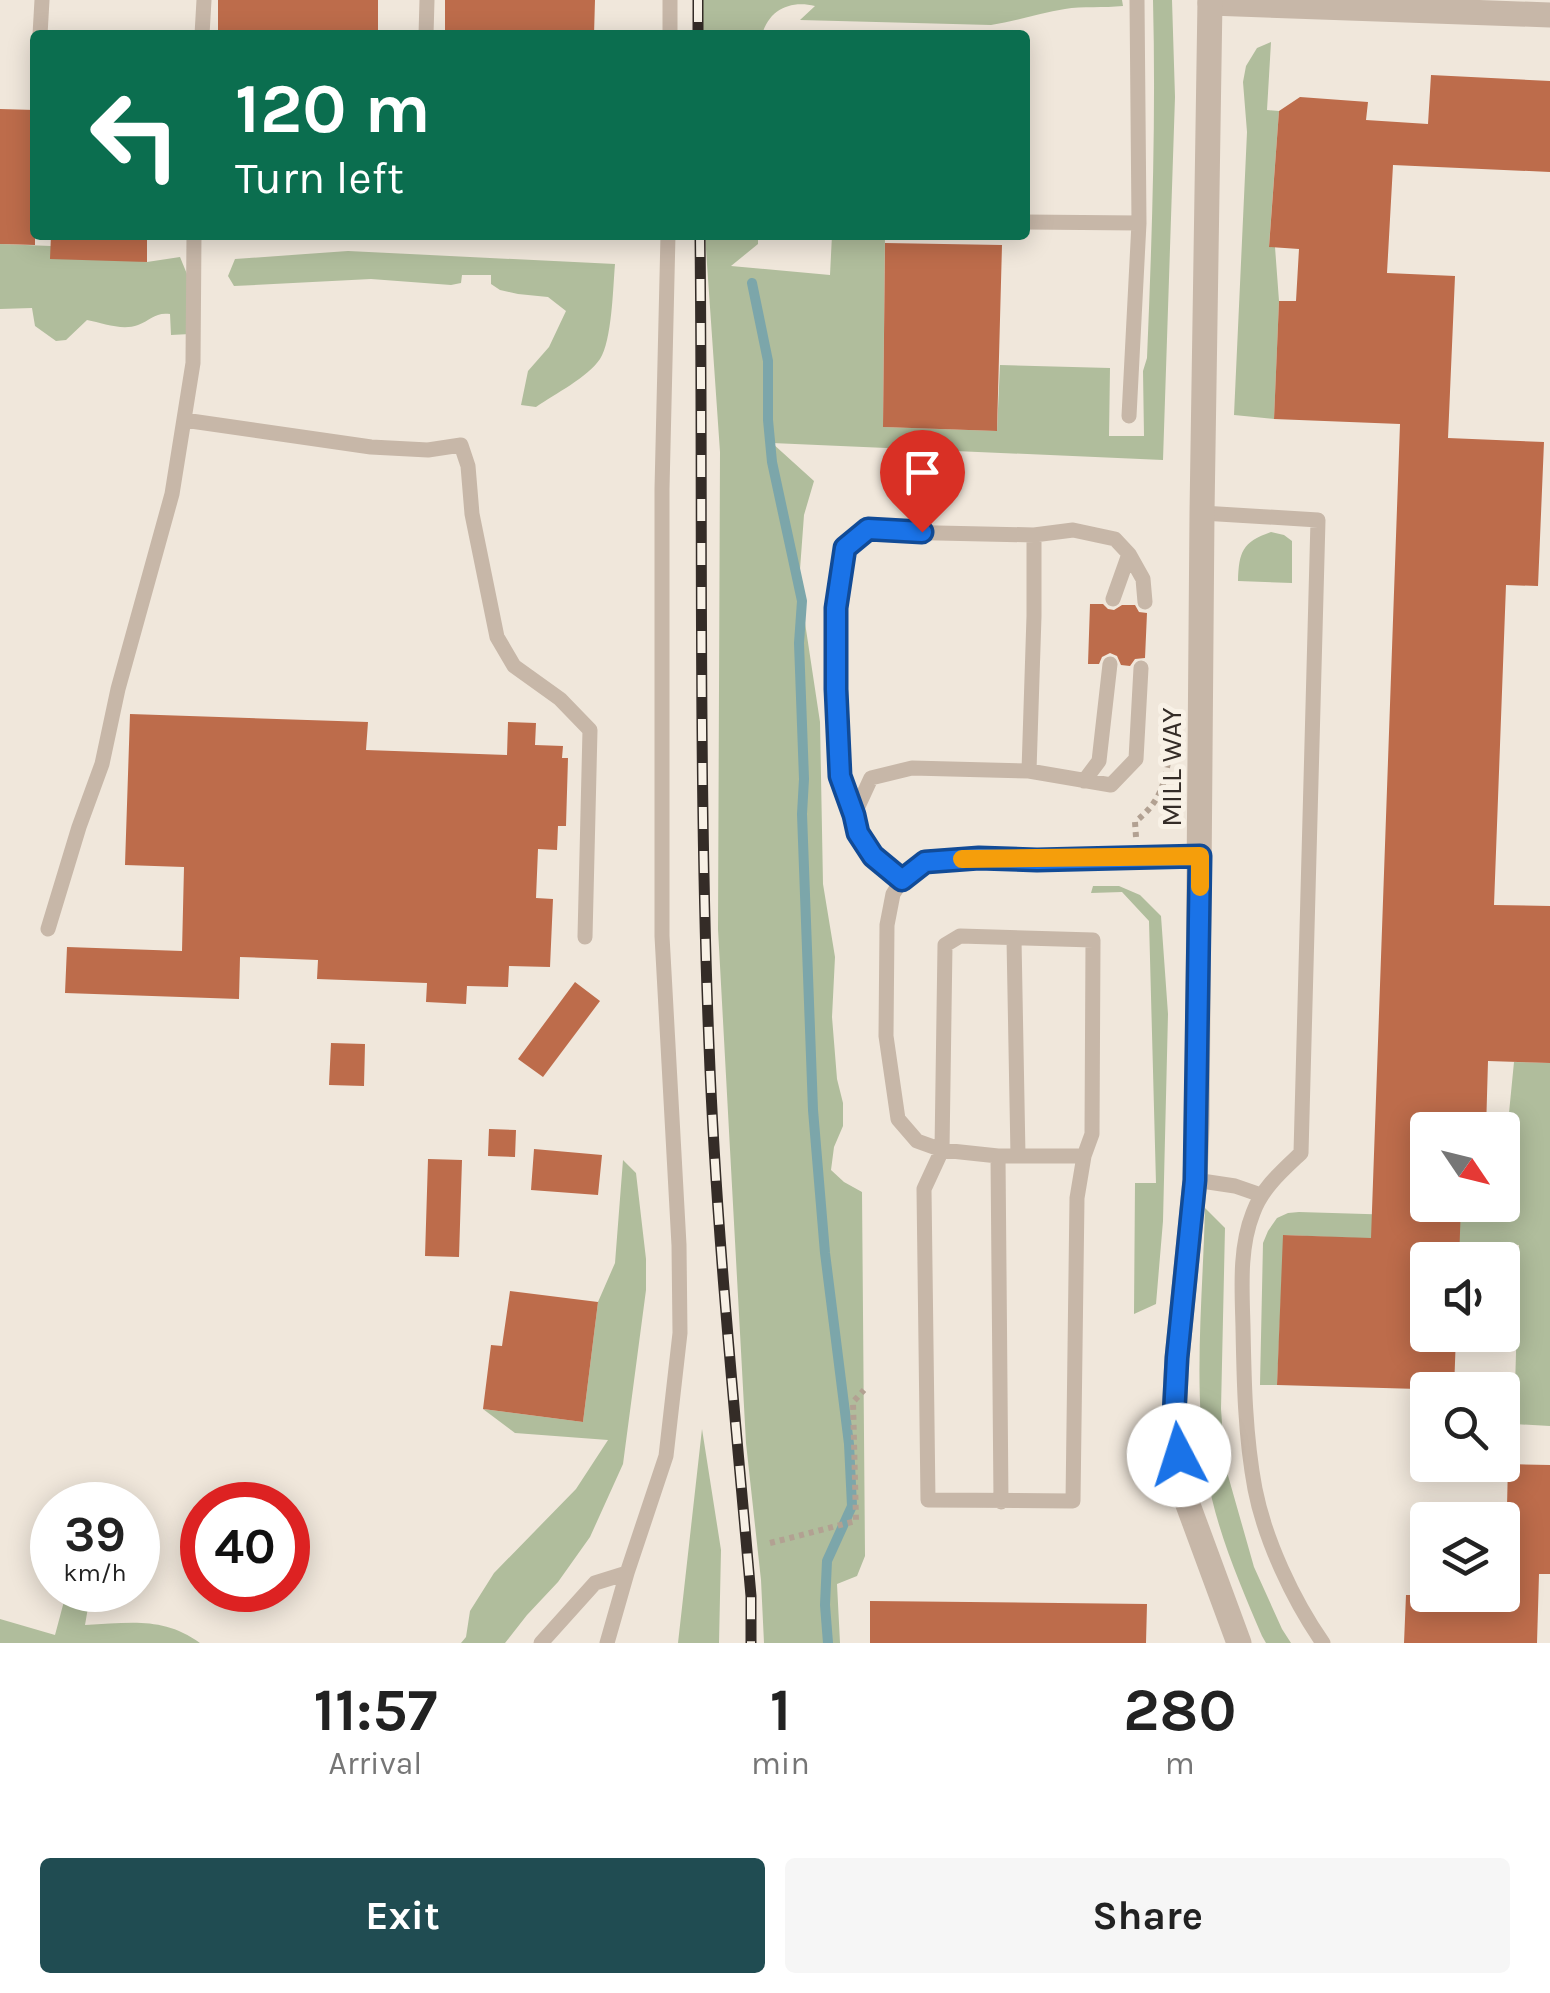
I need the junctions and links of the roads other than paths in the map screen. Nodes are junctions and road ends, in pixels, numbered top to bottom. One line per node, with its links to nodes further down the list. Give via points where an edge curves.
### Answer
1 (42, 0): 8 (lane)
2 (204, 0): 9 (lane)
3 (427, 0): 10 (lane)
4 (670, 0): 11 (lane)
5 (1137, 0): 13 (lane)
6 (1210, 2): 7 (street); 18 (street, MILL WAY)
7 (1550, 15)
8 (40, 30)
9 (202, 30)
10 (426, 30)
11 (670, 30)
12 (1030, 222): 13 (lane)
13 (1139, 223): 16 (lane)
14 (194, 240): 17 (lane, via 193,363)
15 (668, 240): 40 (lane, via 662,936 680,1333 666,1456)
16 (1129, 416)
17 (184, 420): 30 (lane, via 172,494 102,764); 31 (lane, via 371,447 461,445 497,637 514,666 590,730)
18 (1202, 513): 28 (street, MILL WAY); 38 (lane, via 1318,520 1301,1153)
19 (1034, 535): 20 (lane, via 1073,530 1116,539); 25 (lane); 27 (lane, via 868,529 845,548 836,608 836,689 840,776)
20 (1129, 554): 21 (lane); 22 (lane, via 1143,579)
21 (1113, 599)
22 (1145, 602)
23 (1110, 664): 26 (lane, via 1099,761)
24 (1141, 668): 26 (lane, via 1136,759 1111,785)
25 (1029, 771): 26 (lane); 27 (lane, via 912,768 872,778)
26 (1084, 782)
27 (854, 815): 29 (lane, via 873,856)
28 (1200, 856): 29 (lane, via 925,862); 37 (street, MILL WAY)
29 (902, 880): 33 (lane, via 887,925 886,1036 898,1119 917,1142)
30 (48, 929)
31 (586, 937)
32 (1014, 939): 33 (lane, via 960,936 945,946); 35 (lane); 36 (lane, via 1093,940 1092,1134)
33 (942, 1150): 34 (lane); 39 (lane, via 924,1189 928,1500)
34 (998, 1156): 35 (lane); 39 (lane)
35 (1018, 1156): 36 (lane)
36 (1084, 1156): 39 (lane, via 1077,1198 1073,1500)
37 (1195, 1180): 38 (lane); 43 (street, MILL WAY, via 1174,1416 1184,1494)
38 (1261, 1195): 44 (lane, via 1244,1242 1242,1291 1255,1490 1270,1540)
39 (1001, 1502)
40 (627, 1574): 41 (lane, via 594,1584); 42 (lane)
41 (540, 1643)
42 (607, 1643)
43 (1239, 1643)
44 (1323, 1643)

